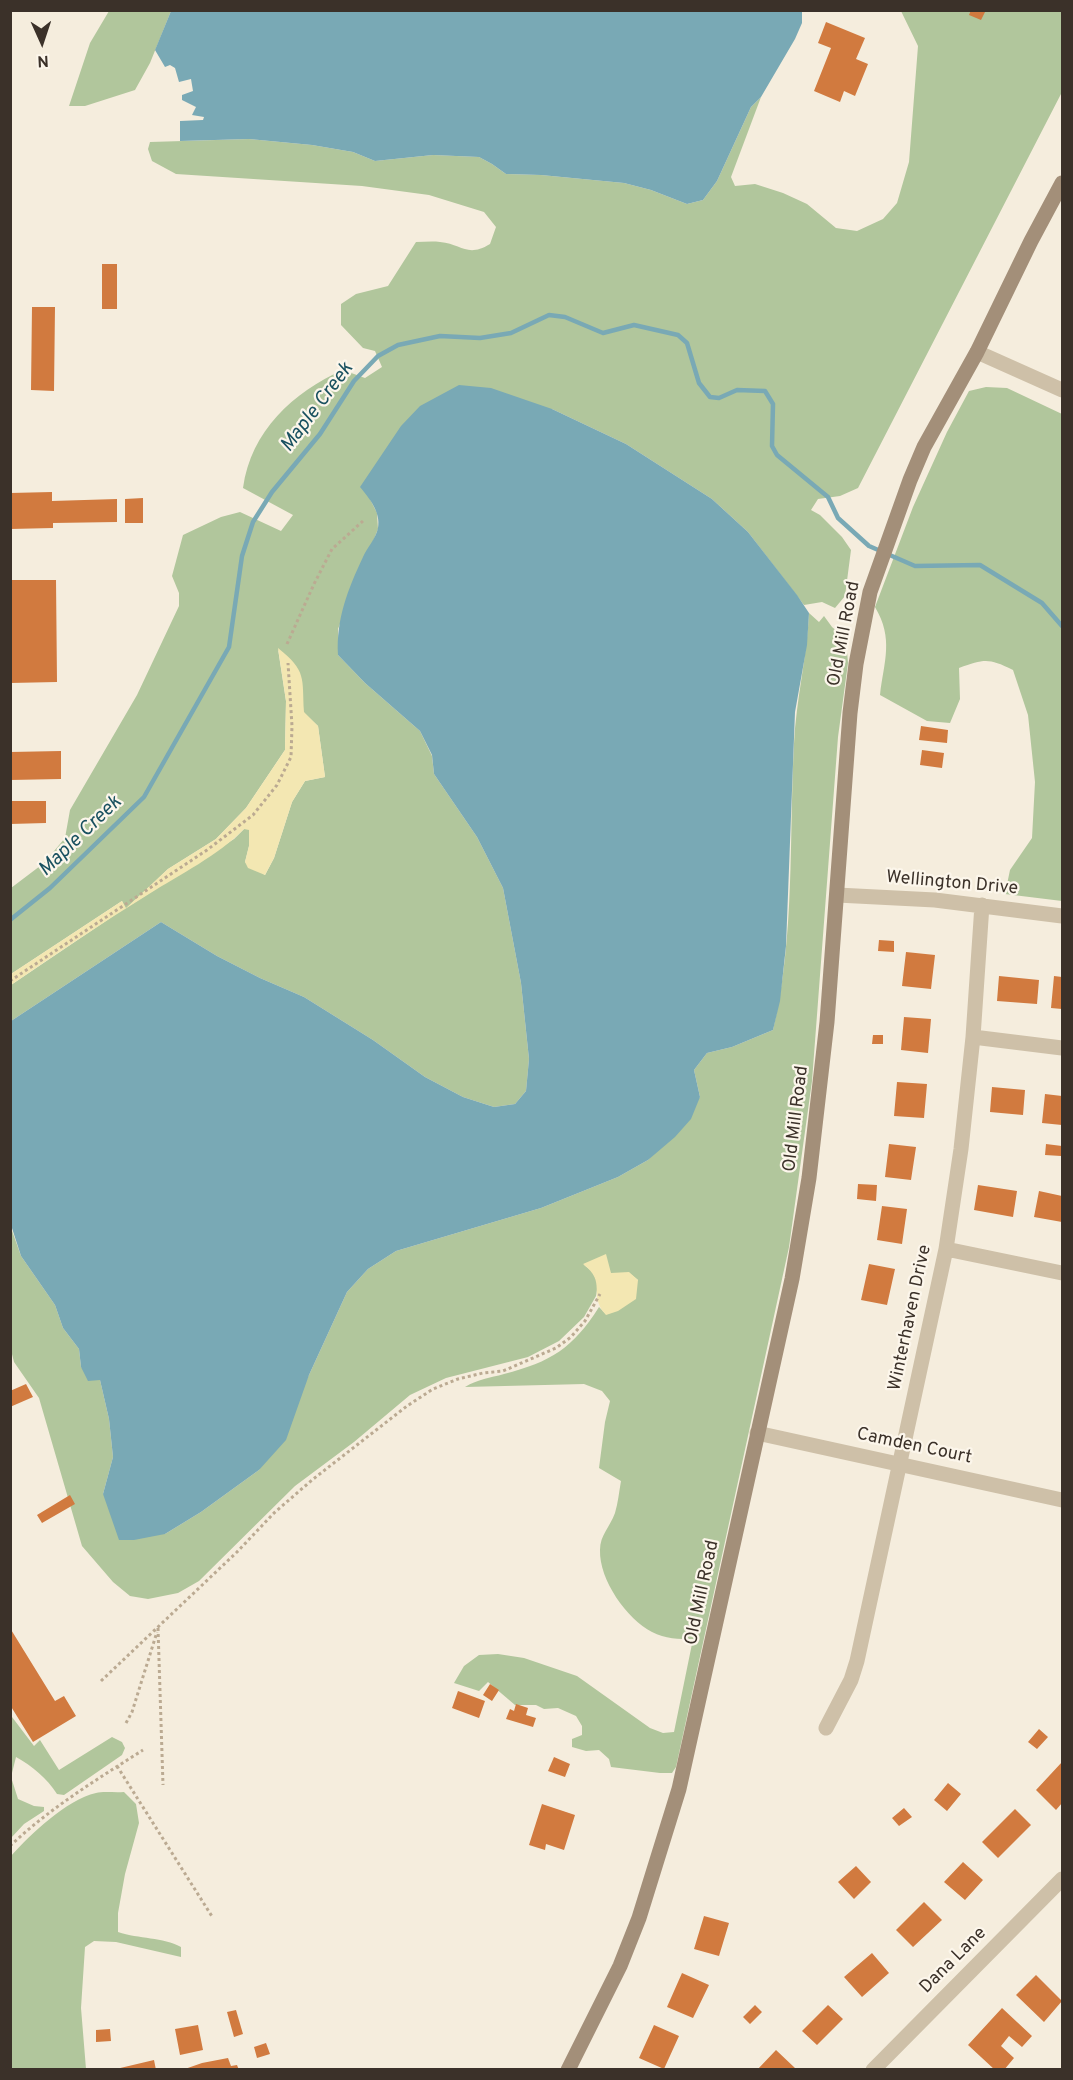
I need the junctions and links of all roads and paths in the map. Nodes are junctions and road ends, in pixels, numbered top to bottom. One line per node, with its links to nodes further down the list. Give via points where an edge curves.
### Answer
1 (1062, 183): 2 (street, Old Mill Road)
2 (977, 351): 3 (street); 7 (street, Old Mill Road, via 924,447 870,592 850,713)
3 (1062, 390)
4 (363, 521): 5 (path, via 332,549)
5 (287, 644)
6 (288, 663): 10 (path, via 291,757 277,785 253,815)
7 (837, 895): 8 (street, Wellington Drive); 16 (street, Old Mill Road, via 809,1178 792,1279)
8 (982, 905): 9 (street, Wellington Drive); 11 (street, Winterhaven Drive)
9 (1062, 916)
10 (10, 981)
11 (973, 1037): 12 (street); 13 (street, Winterhaven Drive)
12 (1062, 1048)
13 (946, 1249): 14 (street); 17 (street, Winterhaven Drive)
14 (1062, 1272)
15 (600, 1294): 19 (path, via 585,1321 556,1348 504,1371 483,1373 433,1389 406,1406 312,1480)
16 (757, 1433): 17 (street, Camden Court); 29 (street, Old Mill Road, via 679,1789 657,1864 620,1966)
17 (899, 1464): 18 (street, Camden Court); 22 (street, Winterhaven Drive, via 858,1661)
18 (1062, 1500)
19 (158, 1628): 20 (path); 21 (path); 25 (path)
20 (101, 1681)
21 (126, 1723)
22 (826, 1728)
23 (142, 1750): 24 (path)
24 (117, 1766): 26 (path, via 60,1804); 28 (path)
25 (163, 1785)
26 (10, 1846)
27 (1062, 1879): 30 (street, Dana Lane)
28 (213, 1918)
29 (568, 2070)
30 (873, 2070)

